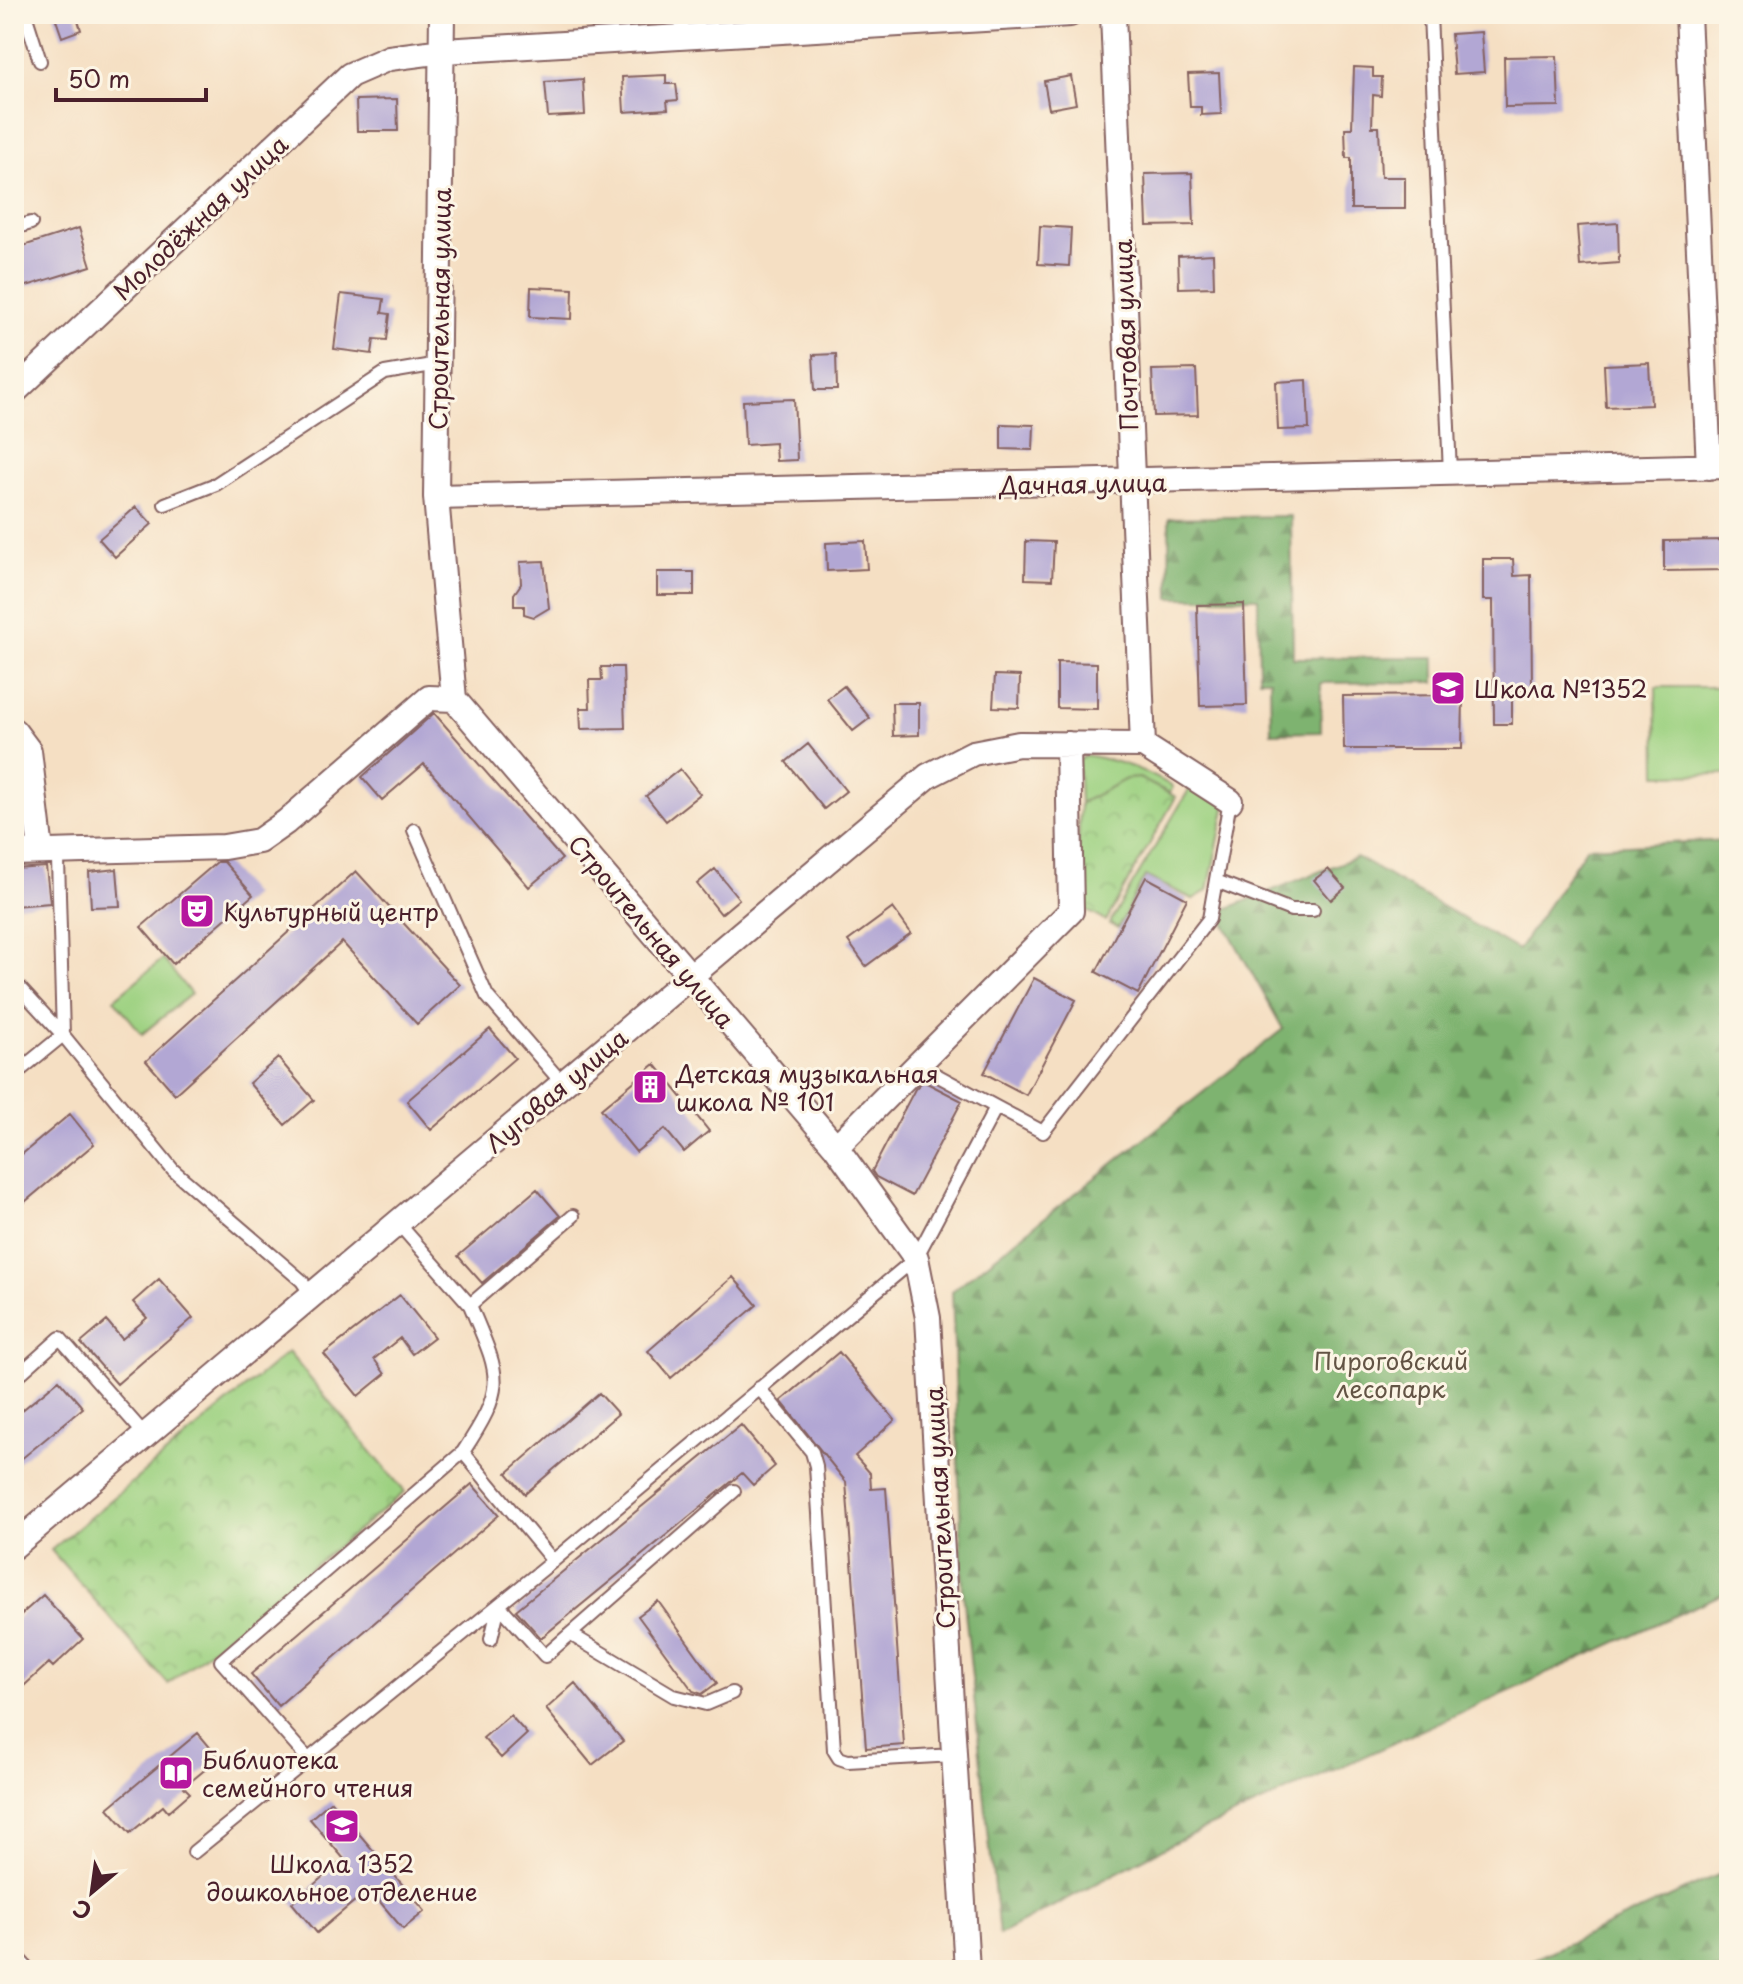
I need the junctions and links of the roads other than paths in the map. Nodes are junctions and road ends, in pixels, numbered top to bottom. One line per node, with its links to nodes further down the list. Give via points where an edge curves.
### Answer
1 (25, 14): 8 (lane)
2 (442, 14): 7 (street, Строительная улица)
3 (1070, 14): 7 (street, Молодёжная улица)
4 (1113, 14): 15 (street, Почтовая улица)
5 (1430, 14): 14 (lane)
6 (1688, 14): 13 (street)
7 (443, 51): 11 (street, Строительная улица); 12 (street, Молодёжная улица, via 389,58 350,75)
8 (40, 61)
9 (31, 223): 10 (lane)
10 (14, 228)
11 (438, 364): 16 (street, Строительная улица); 17 (lane, via 385,373 216,484)
12 (14, 392)
13 (1719, 466): 14 (street, Дачная улица)
14 (1450, 473): 15 (street, Дачная улица)
15 (1130, 482): 16 (street, Дачная улица); 21 (street, Почтовая улица)
16 (436, 497): 18 (street, Строительная улица)
17 (165, 504)
18 (454, 699): 25 (street, via 429,698 259,841); 28 (street, Строительная улица)
19 (14, 731): 25 (street, via 29,751)
20 (1068, 744): 21 (street, Луговая улица); 28 (street, Луговая улица, via 1019,744 973,753 928,776); 31 (street, via 1071,911)
21 (1143, 745): 22 (street)
22 (1230, 801): 26 (lane)
23 (414, 830): 33 (lane, via 487,996)
24 (14, 853): 25 (street)
25 (50, 856): 30 (lane)
26 (1216, 881): 27 (lane, via 1291,910); 34 (lane, via 1209,919 1043,1132)
27 (1313, 910)
28 (692, 978): 33 (street, Луговая улица); 35 (street, Строительная улица)
29 (14, 982): 30 (lane)
30 (63, 1035): 32 (lane); 39 (lane, via 173,1170 302,1281)
31 (918, 1065): 34 (lane); 35 (street)
32 (14, 1075)
33 (563, 1084): 37 (street, Луговая улица)
34 (996, 1107): 38 (lane)
35 (836, 1147): 38 (street, Строительная улица)
36 (573, 1216): 40 (lane)
37 (398, 1223): 39 (street, Луговая улица); 40 (lane)
38 (916, 1258): 42 (lane); 52 (street, Строительная улица, via 928,1318)
39 (312, 1296): 43 (street, Луговая улица)
40 (470, 1305): 44 (lane, via 496,1369 490,1411)
41 (14, 1379): 43 (lane, via 60,1338)
42 (759, 1388): 47 (lane); 52 (lane, via 812,1452 816,1466 834,1750 848,1761)
43 (146, 1436): 46 (street, Луговая улица)
44 (463, 1452): 47 (lane); 53 (lane, via 221,1661)
45 (734, 1491): 49 (lane)
46 (14, 1546)
47 (553, 1561): 48 (lane)
48 (499, 1605): 49 (lane, via 545,1656); 50 (lane); 53 (lane)
49 (570, 1634): 51 (lane, via 674,1696 706,1704)
50 (491, 1639)
51 (732, 1693)
52 (954, 1755): 57 (street, Строительная улица)
53 (308, 1759): 54 (lane)
54 (194, 1852)
55 (14, 1954): 56 (lane)
56 (29, 1970)
57 (967, 1970)

